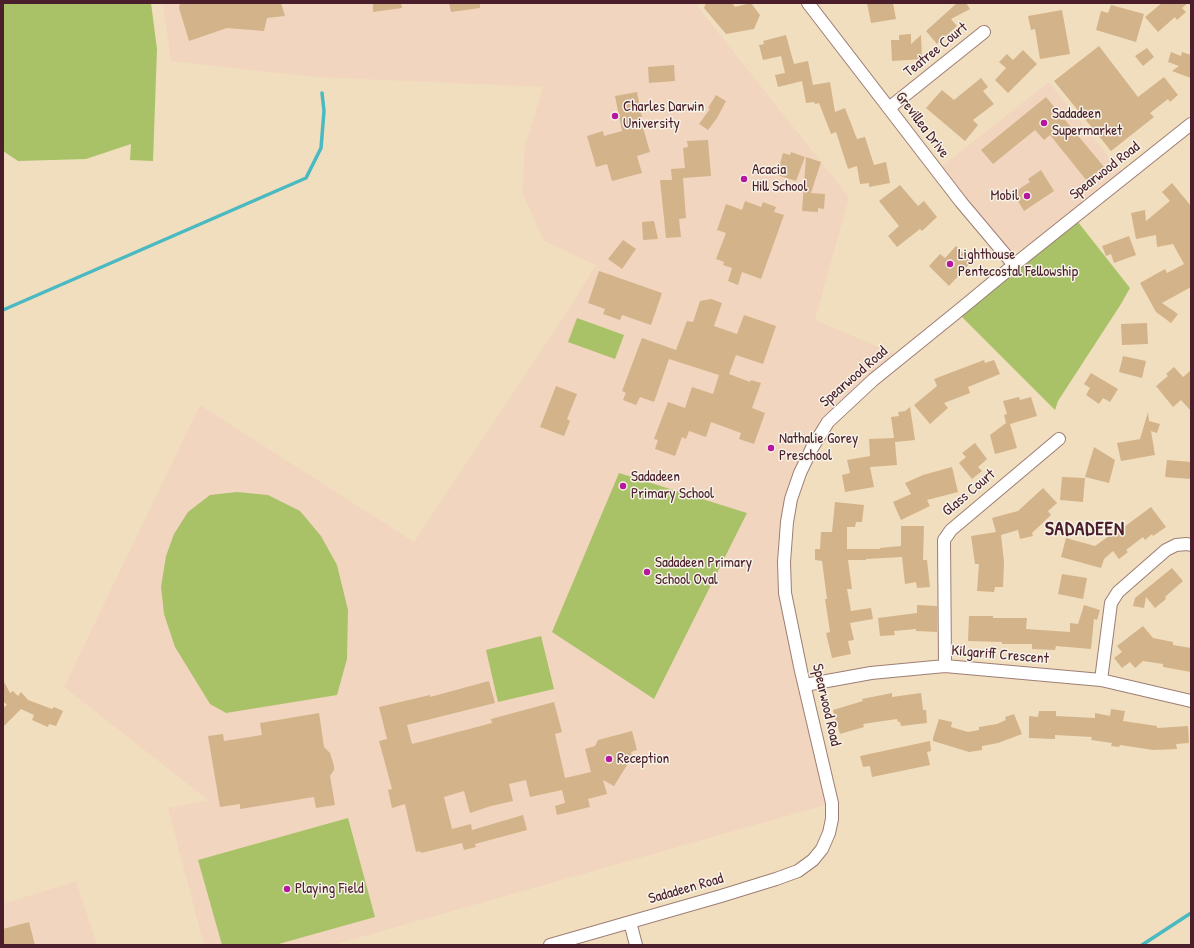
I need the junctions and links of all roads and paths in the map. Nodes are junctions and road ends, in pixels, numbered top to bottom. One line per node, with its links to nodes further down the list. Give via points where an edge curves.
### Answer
1 (808, 3): 3 (street, Grevillea Drive)
2 (984, 32): 3 (street, Teatree Court)
3 (889, 108): 5 (street, Grevillea Drive, via 961,202)
4 (1191, 124): 5 (street, Spearwood Road)
5 (1014, 264): 10 (street, Spearwood Road, via 873,380 828,422 812,448 791,499 784,562 785,593)
6 (1059, 439): 8 (street, Glass Court, via 951,530 944,540)
7 (1191, 545): 9 (street, via 1176,545 1166,550 1118,592 1111,603)
8 (945, 666): 9 (street, Kilgariff Crescent); 10 (street, Kilgariff Crescent, via 871,673)
9 (1101, 680): 11 (street, Kilgariff Crescent)
10 (805, 685): 12 (street, Spearwood Road, via 832,803 829,834)
11 (1191, 701)
12 (822, 849): 13 (street, Sadadeen Road, via 813,860 798,871)
13 (630, 922): 14 (street, Sadadeen Road); 15 (street)
14 (550, 945)
15 (636, 945)

